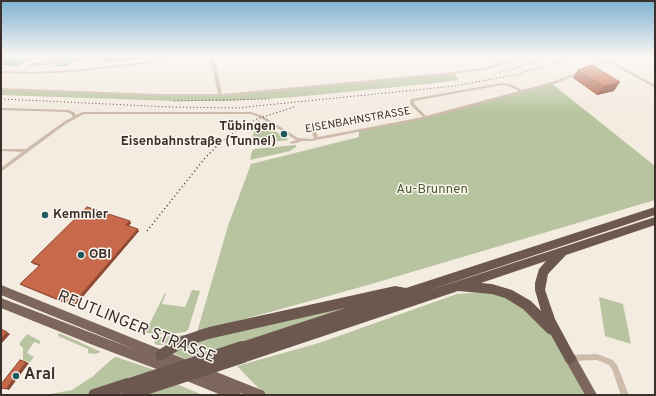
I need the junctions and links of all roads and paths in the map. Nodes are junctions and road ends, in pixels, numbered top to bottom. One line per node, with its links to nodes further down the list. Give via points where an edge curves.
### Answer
1 (216, 75): 8 (street)
2 (432, 75): 8 (street)
3 (573, 75): 7 (street, EISENBAHNSTRASSE)
4 (635, 75): 5 (street)
5 (655, 87)
6 (1, 89): 8 (street)
7 (521, 92): 11 (street, EISENBAHNSTRASSE); 11 (street, via 502,84 412,100 412,104)
8 (220, 95)
9 (1, 109): 10 (street, via 68,112)
10 (74, 116): 14 (street, EISENBAHNSTRASSE, via 88,113 252,113); 17 (street, EISENBAHNSTRASSE)
11 (425, 118): 13 (street, EISENBAHNSTRASSE)
12 (311, 125): 13 (street)
13 (317, 139): 14 (street, EISENBAHNSTRASSE)
14 (302, 140): 15 (street)
15 (292, 142)
16 (1, 150): 17 (street)
17 (27, 151): 18 (street, EISENBAHNSTRASSE)
18 (1, 170)
19 (655, 211): 24 (highway)
20 (655, 221): 21 (highway)
21 (563, 250): 22 (highway); 26 (highway, via 543,272 540,283 543,303)
22 (454, 287): 26 (highway, via 492,289 517,298 537,314); 27 (highway)
23 (1, 290): 28 (main road, REUTLINGER STRASSE)
24 (408, 293): 27 (highway); 28 (highway, via 395,291 209,333 183,341)
25 (1, 302): 32 (main road, REUTLINGER STRASSE)
26 (557, 336): 29 (highway)
27 (242, 352): 30 (highway, bridge)
28 (161, 355): 33 (main road, REUTLINGER STRASSE)
29 (570, 358): 34 (main road); 35 (street, via 597,357 611,362 616,368)
30 (127, 391): 31 (highway)
31 (95, 395)
32 (235, 395)
33 (260, 395)
34 (591, 395)
35 (625, 395)

